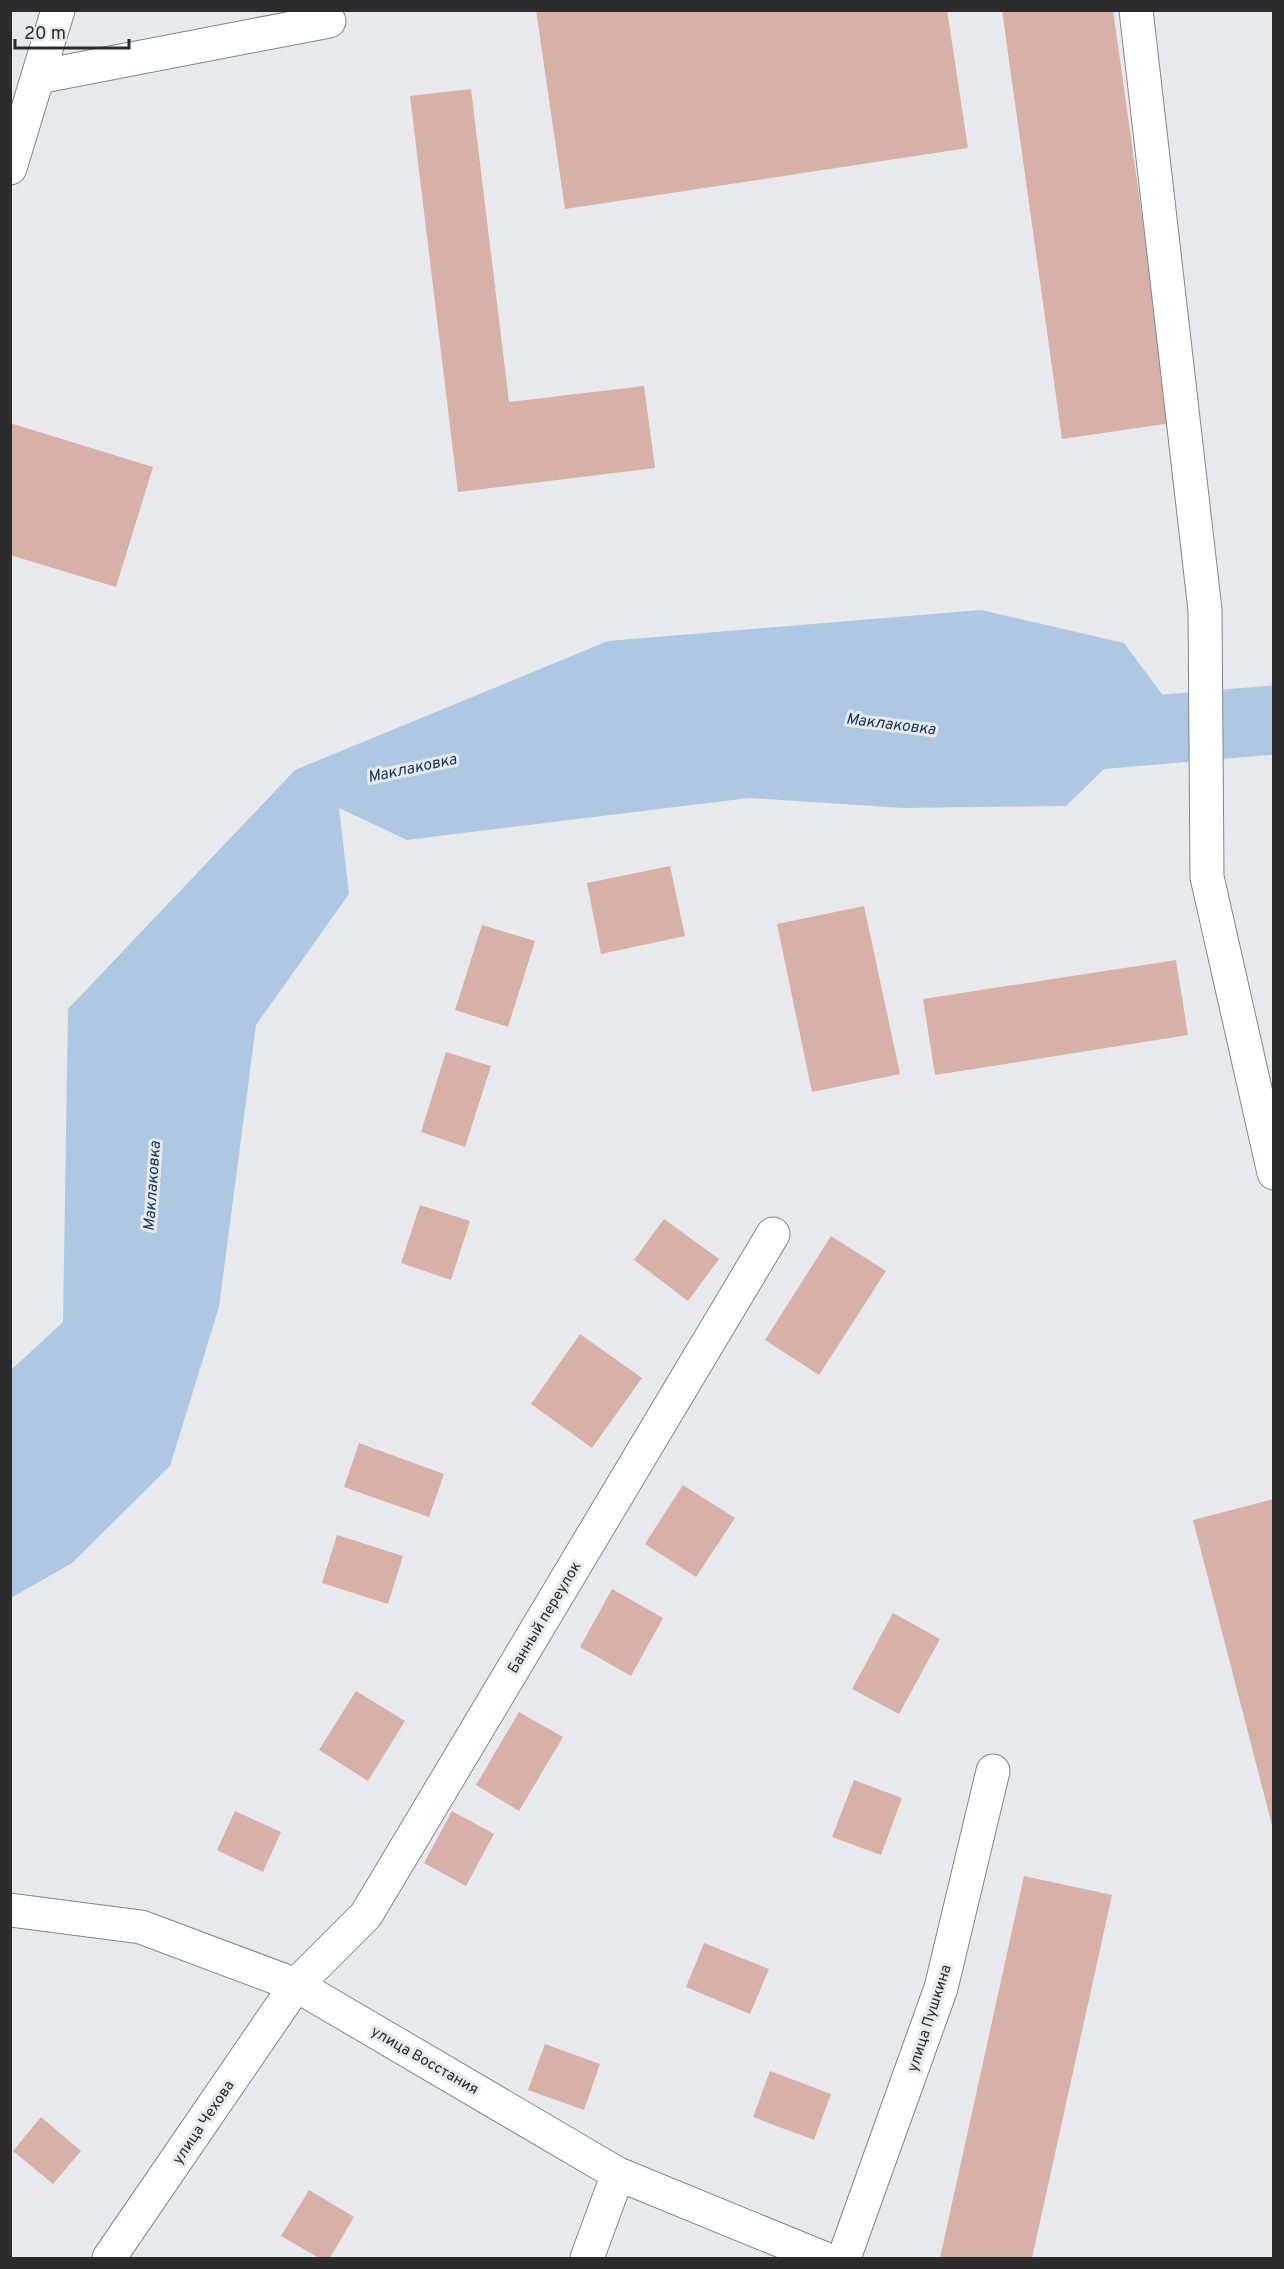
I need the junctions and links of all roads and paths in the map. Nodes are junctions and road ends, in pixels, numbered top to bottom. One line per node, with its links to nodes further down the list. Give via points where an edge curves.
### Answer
1 (57, 10): 4 (street)
2 (1136, 10): 6 (street, via 1205,610 1207,877)
3 (329, 21): 4 (street)
4 (38, 77): 5 (street)
5 (10, 168)
6 (1274, 1173)
7 (773, 1234): 10 (street, Банный переулок, via 366,1915)
8 (993, 1772): 15 (street, улица Пушкина, via 941,1988)
9 (10, 1910): 10 (street, улица Восстания, via 141,1928)
10 (296, 1985): 11 (street, улица Восстания); 12 (street, улица Чехова)
11 (618, 2174): 13 (street); 14 (street, улица Восстания)
12 (110, 2259)
13 (587, 2259)
14 (823, 2259)
15 (844, 2259)

